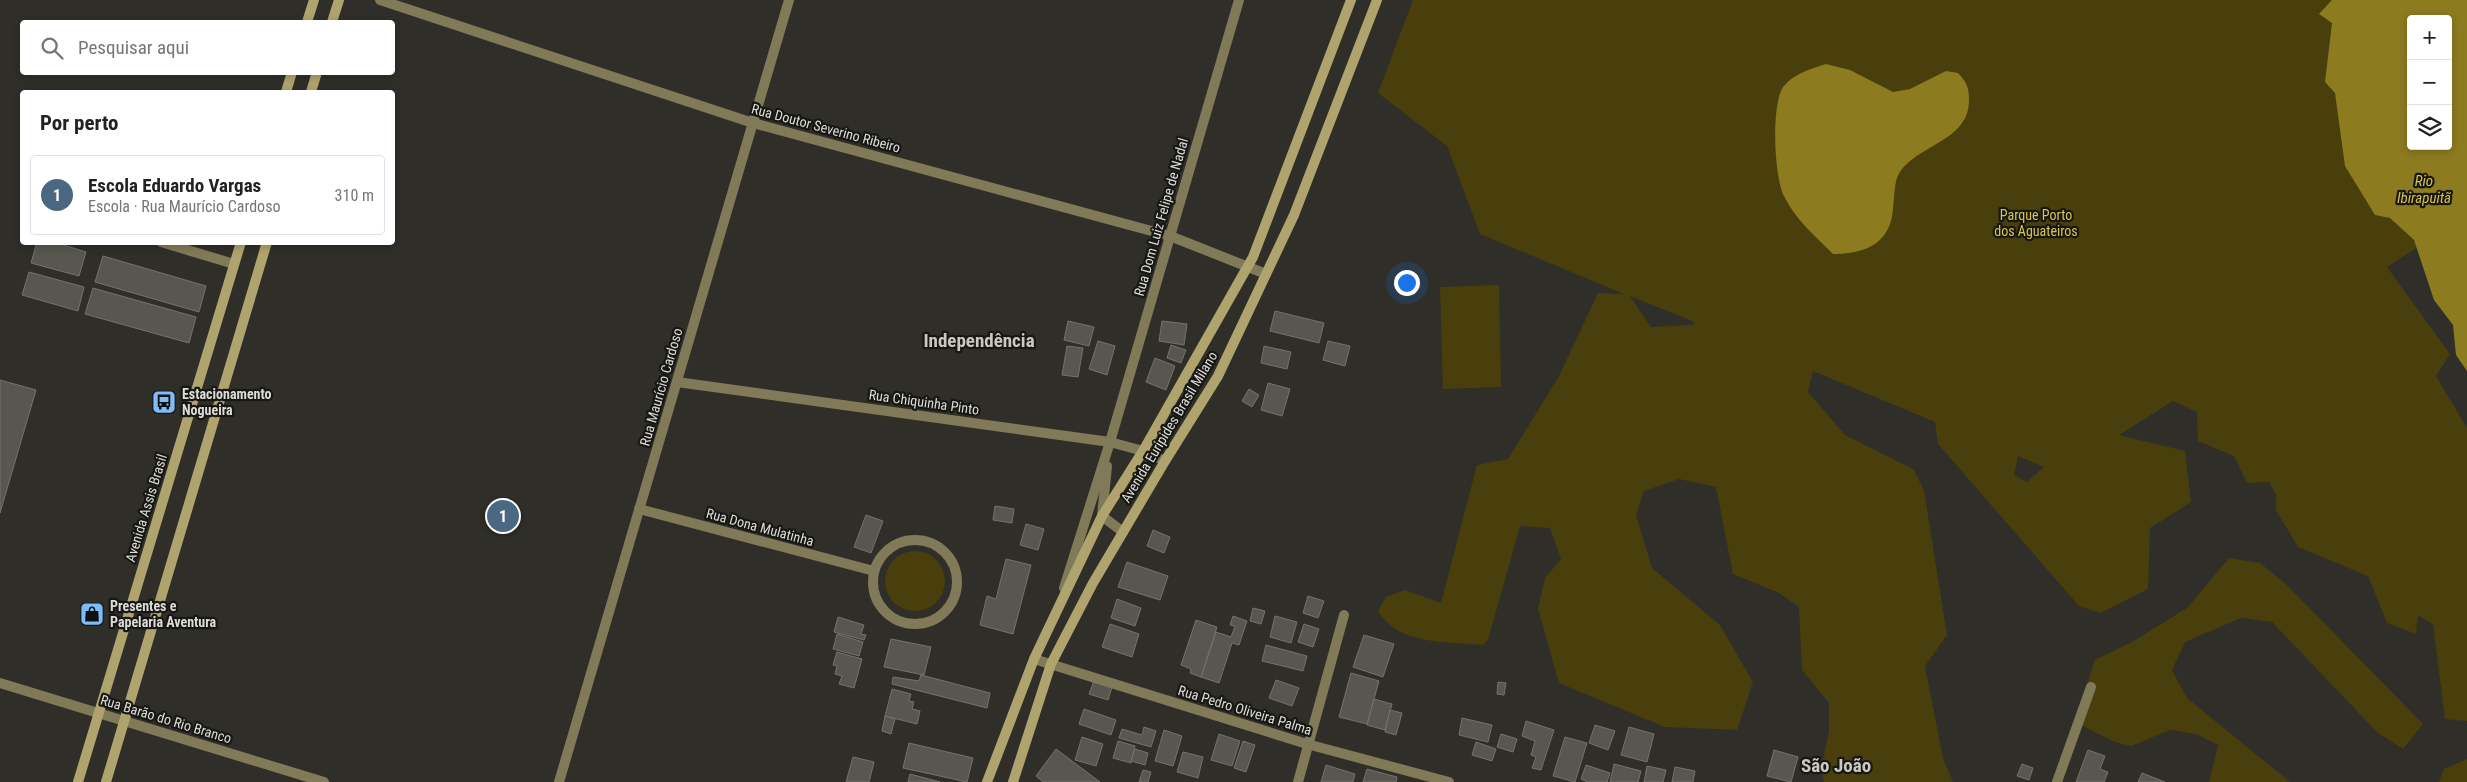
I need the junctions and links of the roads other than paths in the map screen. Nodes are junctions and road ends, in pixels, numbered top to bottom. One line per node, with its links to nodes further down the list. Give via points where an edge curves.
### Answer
1 (314, 0): 8 (main road)
2 (339, 0): 9 (main road)
3 (380, 0): 14 (street, Rua Doutor Severino Ribeiro)
4 (789, 0): 14 (street, Rua Maurício Cardoso)
5 (1239, 0): 15 (street, Rua Dom Luiz Felipe de Nadal)
6 (1351, 0): 20 (main road, Avenida Euripides Brasil Milano)
7 (1377, 0): 21 (main road, Avenida Euripides Brasil Milano, via 1294,215)
8 (308, 20)
9 (333, 20)
10 (291, 75): 12 (main road)
11 (316, 75): 13 (main road)
12 (287, 90)
13 (312, 90)
14 (753, 123): 15 (street, Rua Doutor Severino Ribeiro); 22 (street, Rua Maurício Cardoso)
15 (1170, 236): 20 (street, Rua Doutor Severino Ribeiro); 23 (street, Rua Dom Luiz Felipe de Nadal)
16 (171, 245): 19 (street)
17 (240, 245): 19 (main road, Avenida Assis Brasil)
18 (266, 245): 37 (main road)
19 (234, 264): 36 (main road, Avenida Assis Brasil)
20 (1248, 265): 21 (street, Rua Doutor Severino Ribeiro); 24 (main road, Avenida Euripides Brasil Milano)
21 (1266, 274): 25 (main road, Avenida Euripides Brasil Milano, via 1218,376)
22 (677, 382): 23 (street, Rua Chiquinha Pinto); 26 (street, Rua Maurício Cardoso)
23 (1110, 442): 24 (street, Rua Chiquinha Pinto); 27 (street, Rua Dom Luiz Felipe de Nadal); 30 (street, Rua Dom Luiz Felipe de Nadal)
24 (1143, 451): 25 (street, Rua Chiquinha Pinto); 27 (main road, Avenida Euripides Brasil Milano)
25 (1164, 461): 28 (main road, Avenida Euripides Brasil Milano)
26 (640, 509): 29 (street, Rua Dona Mulatinha); 42 (street, Rua Maurício Cardoso)
27 (1102, 516): 28 (street); 30 (main road, Avenida Euripides Brasil Milano)
28 (1123, 532): 33 (main road, Avenida Euripides Brasil Milano)
29 (874, 571): 29 (street, via 872,584 879,604 893,618 906,623 933,620 944,612 957,588 951,560 930,542 902,542 889,548)
30 (1056, 615): 32 (main road, Avenida Euripides Brasil Milano)
31 (1344, 615): 38 (street)
32 (1034, 659): 33 (street, Rua Pedro Oliveira Palma); 43 (main road, Avenida Euripides Brasil Milano)
33 (1051, 664): 38 (street, Rua Pedro Oliveira Palma); 44 (main road, Avenida Euripides Brasil Milano)
34 (0, 683): 36 (street, Rua Barão do Rio Branco)
35 (2091, 687): 47 (street)
36 (99, 712): 37 (street, Rua Barão do Rio Branco); 39 (main road, Avenida Assis Brasil)
37 (124, 720): 40 (main road); 41 (street, Rua Barão do Rio Branco)
38 (1307, 744): 45 (street); 46 (street, Rua Pedro Oliveira Palma)
39 (78, 782)
40 (106, 782)
41 (324, 782)
42 (559, 782)
43 (987, 782)
44 (1013, 782)
45 (1298, 782)
46 (1449, 782)
47 (2057, 782)

